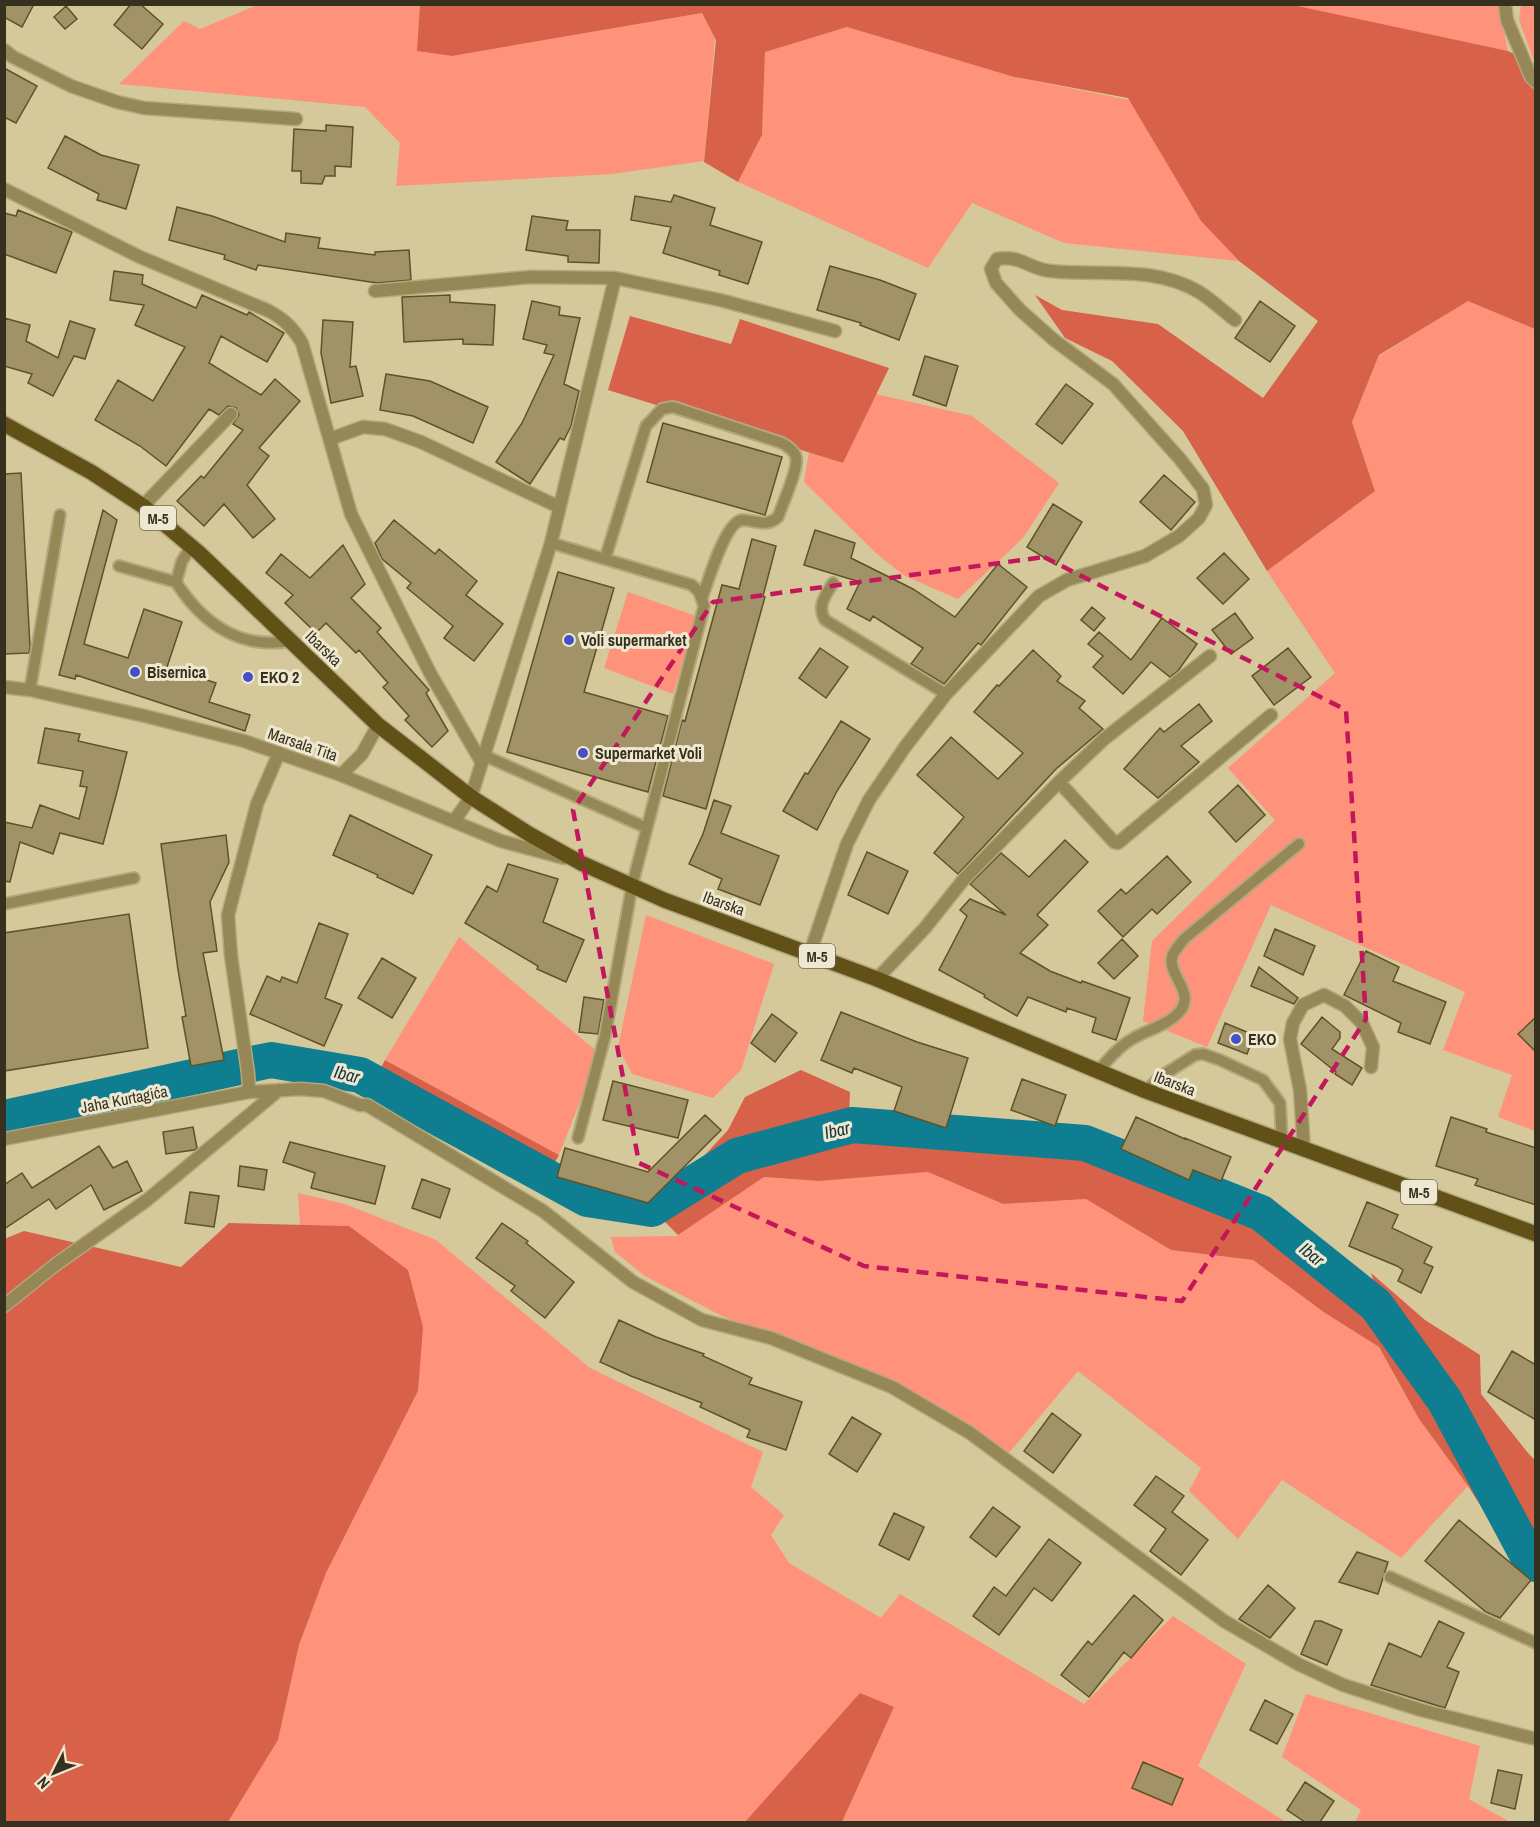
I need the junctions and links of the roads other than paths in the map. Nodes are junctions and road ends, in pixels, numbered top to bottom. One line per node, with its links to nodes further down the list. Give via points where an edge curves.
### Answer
1 (1505, 4): 3 (street, via 1507,20)
2 (4, 50): 4 (street, via 71,86 117,102 144,108)
3 (1536, 82)
4 (296, 119)
5 (4, 189): 12 (street, via 140,257 284,319 302,343)
6 (615, 278): 7 (street, via 531,277); 9 (street, via 720,300); 14 (street)
7 (375, 291)
8 (1235, 320): 27 (street, via 1198,291 1169,279 1127,273 1046,271 1010,256 997,259 991,269 996,283 1054,340 1113,384 1192,474 1203,489 1206,505 1199,518 1179,536 1145,556 1067,580 1040,596)
9 (835, 331)
10 (231, 414): 13 (street)
11 (4, 424): 13 (main road, Ibarska / M-5)
12 (330, 439): 14 (street, via 363,427 385,429); 31 (street, via 360,534 430,674)
13 (143, 506): 17 (main road, Ibarska / M-5)
14 (559, 507): 16 (street)
15 (60, 515): 26 (lane)
16 (551, 543): 18 (lane); 31 (street)
17 (191, 547): 20 (lane); 23 (main road, Ibarska / M-5)
18 (605, 559): 22 (lane, via 692,585); 22 (lane, via 646,426 662,409 673,407 782,443 796,458 778,517 766,524 741,520 734,523)
19 (119, 566): 20 (lane)
20 (176, 582): 23 (lane, via 212,624 261,644)
21 (833, 583): 27 (lane, via 821,603 825,620)
22 (702, 598): 36 (lane, via 704,606)
23 (290, 640): 29 (main road, Ibarska / M-5)
24 (1210, 656): 33 (street, via 1104,739)
25 (4, 687): 26 (street, Marsala Tita)
26 (30, 690): 30 (street, Marsala Tita, via 244,741)
27 (946, 694): 42 (street, via 868,800 847,844)
28 (1272, 715): 33 (street, via 1118,843)
29 (378, 725): 32 (street, via 362,754); 34 (main road, Ibarska / M-5)
30 (279, 753): 32 (street, Marsala Tita); 48 (street, via 257,804 228,915)
31 (482, 759): 34 (street); 36 (lane)
32 (341, 775): 35 (street, Marsala Tita)
33 (1059, 782): 43 (street, via 964,879)
34 (471, 797): 35 (street); 38 (main road, Ibarska / M-5)
35 (454, 821): 38 (street, Marsala Tita, via 501,841)
36 (647, 828): 40 (lane)
37 (1299, 844): 45 (lane, via 1185,939 1173,954 1172,965 1183,987 1185,1001 1180,1011 1130,1039)
38 (581, 863): 40 (main road, Ibarska / M-5)
39 (134, 878): 41 (lane)
40 (632, 886): 42 (main road, Ibarska / M-5); 49 (lane, via 605,1036)
41 (4, 904)
42 (810, 953): 43 (main road, Ibarska / M-5)
43 (878, 979): 45 (main road, Ibarska / M-5)
44 (1371, 1067): 52 (street, via 1373,1047 1362,1023 1345,1006 1324,995 1303,1005 1290,1039 1300,1090)
45 (1098, 1071): 47 (main road, Ibarska / M-5)
46 (279, 1090): 48 (street, Jaha Kurtagića); 54 (street, via 147,1200); 57 (street, Jaha Kurtagića, via 324,1090 367,1106 543,1211 633,1282 672,1304 702,1320 771,1338 892,1387 970,1432 1224,1621 1298,1664 1343,1685 1420,1710)
47 (1146, 1091): 51 (main road, Ibarska / M-5); 51 (lane, via 1194,1055 1220,1060 1263,1080 1280,1103)
48 (249, 1092): 50 (street, Jaha Kurtagića)
49 (578, 1138)
50 (4, 1139)
51 (1282, 1142): 52 (main road, Ibarska / M-5)
52 (1304, 1150): 53 (main road, Ibarska / M-5)
53 (1536, 1234)
54 (4, 1306)
55 (1390, 1577): 56 (lane)
56 (1536, 1643)
57 (1536, 1739)

